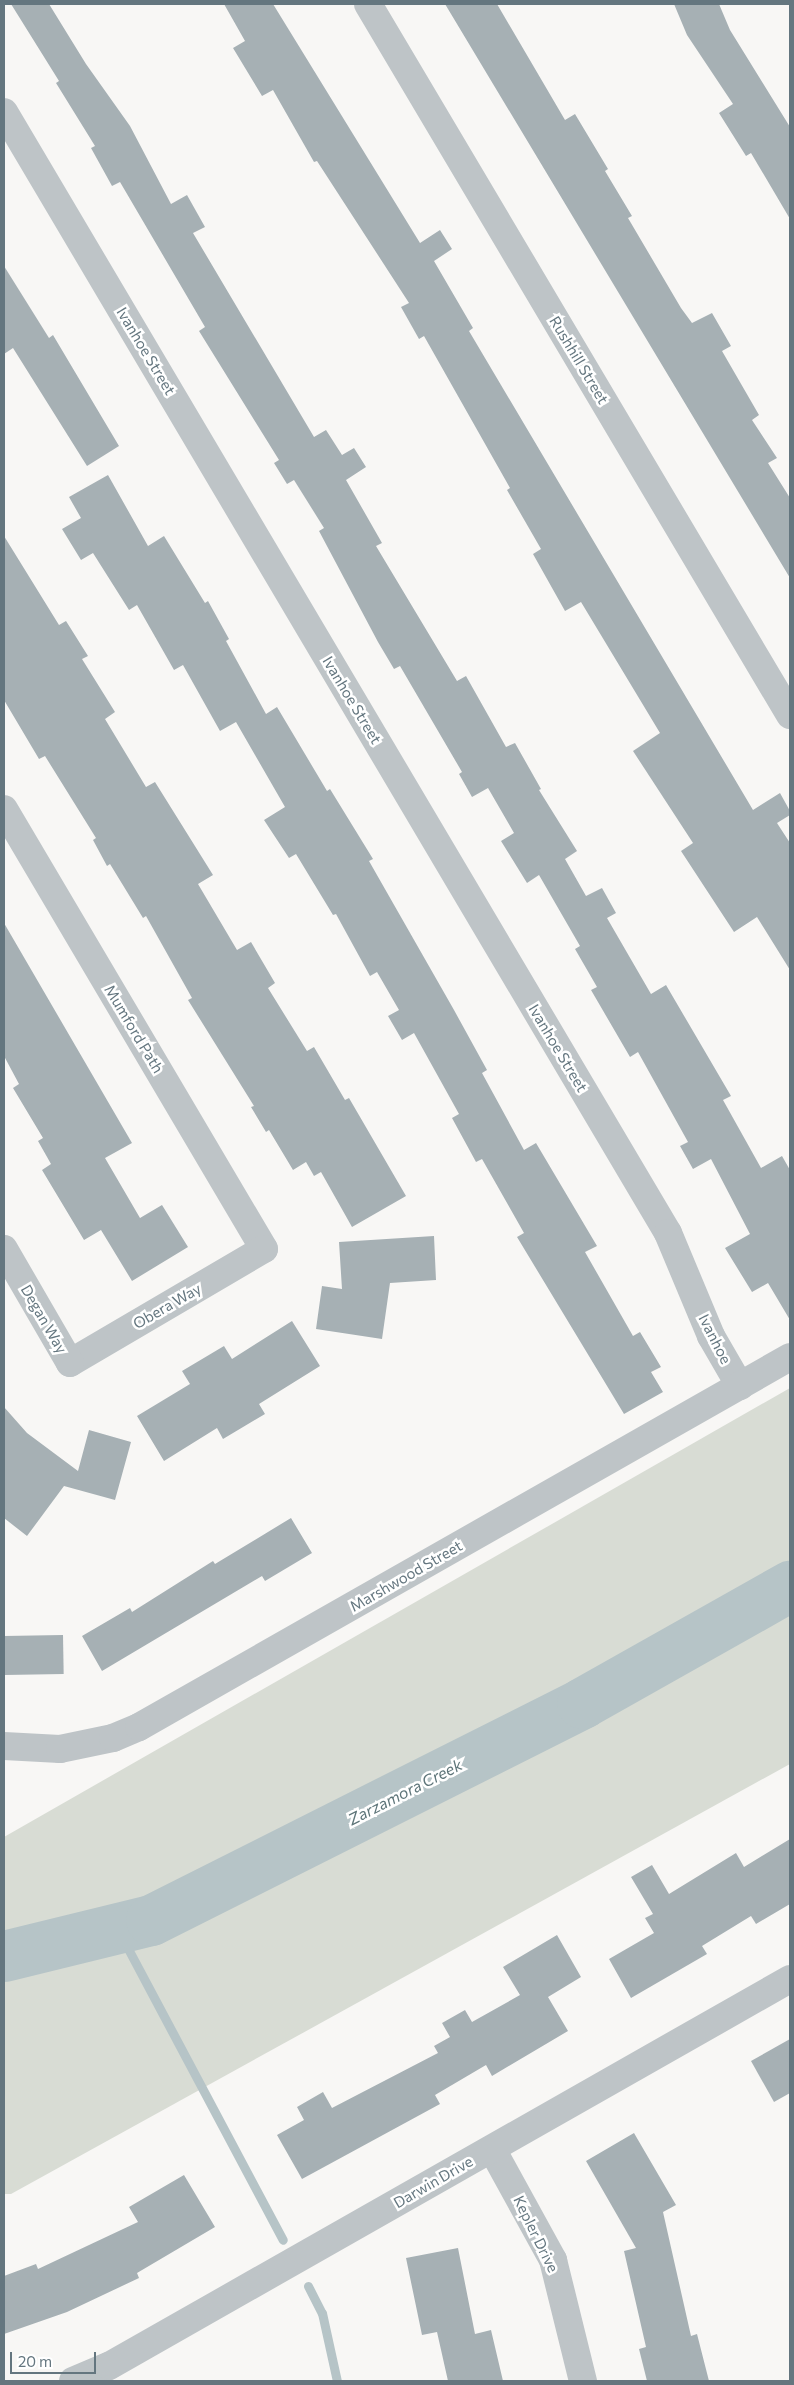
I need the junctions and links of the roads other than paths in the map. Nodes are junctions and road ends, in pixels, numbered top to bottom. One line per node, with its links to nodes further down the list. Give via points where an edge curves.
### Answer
1 (368, 4): 3 (street, Rushhill Street)
2 (4, 112): 7 (street, Ivanhoe Street, via 668,1233)
3 (790, 715)
4 (4, 809): 6 (street, Mumford Path)
5 (4, 1249): 9 (street, Degan Way)
6 (264, 1249): 9 (street, Obera Way)
7 (692, 1292): 10 (street, Ivanhoe, via 711,1336)
8 (790, 1357): 10 (street, Marshwood Street)
9 (70, 1363)
10 (740, 1386): 11 (street, Marshwood Street, via 139,1728 60,1749)
11 (5, 1747)
12 (790, 1979): 13 (street, Darwin Drive)
13 (492, 2148): 14 (street, Darwin Drive); 16 (street, Kepler Drive, via 553,2260)
14 (99, 2376): 15 (street, Darwin Drive)
15 (73, 2381)
16 (583, 2381)

